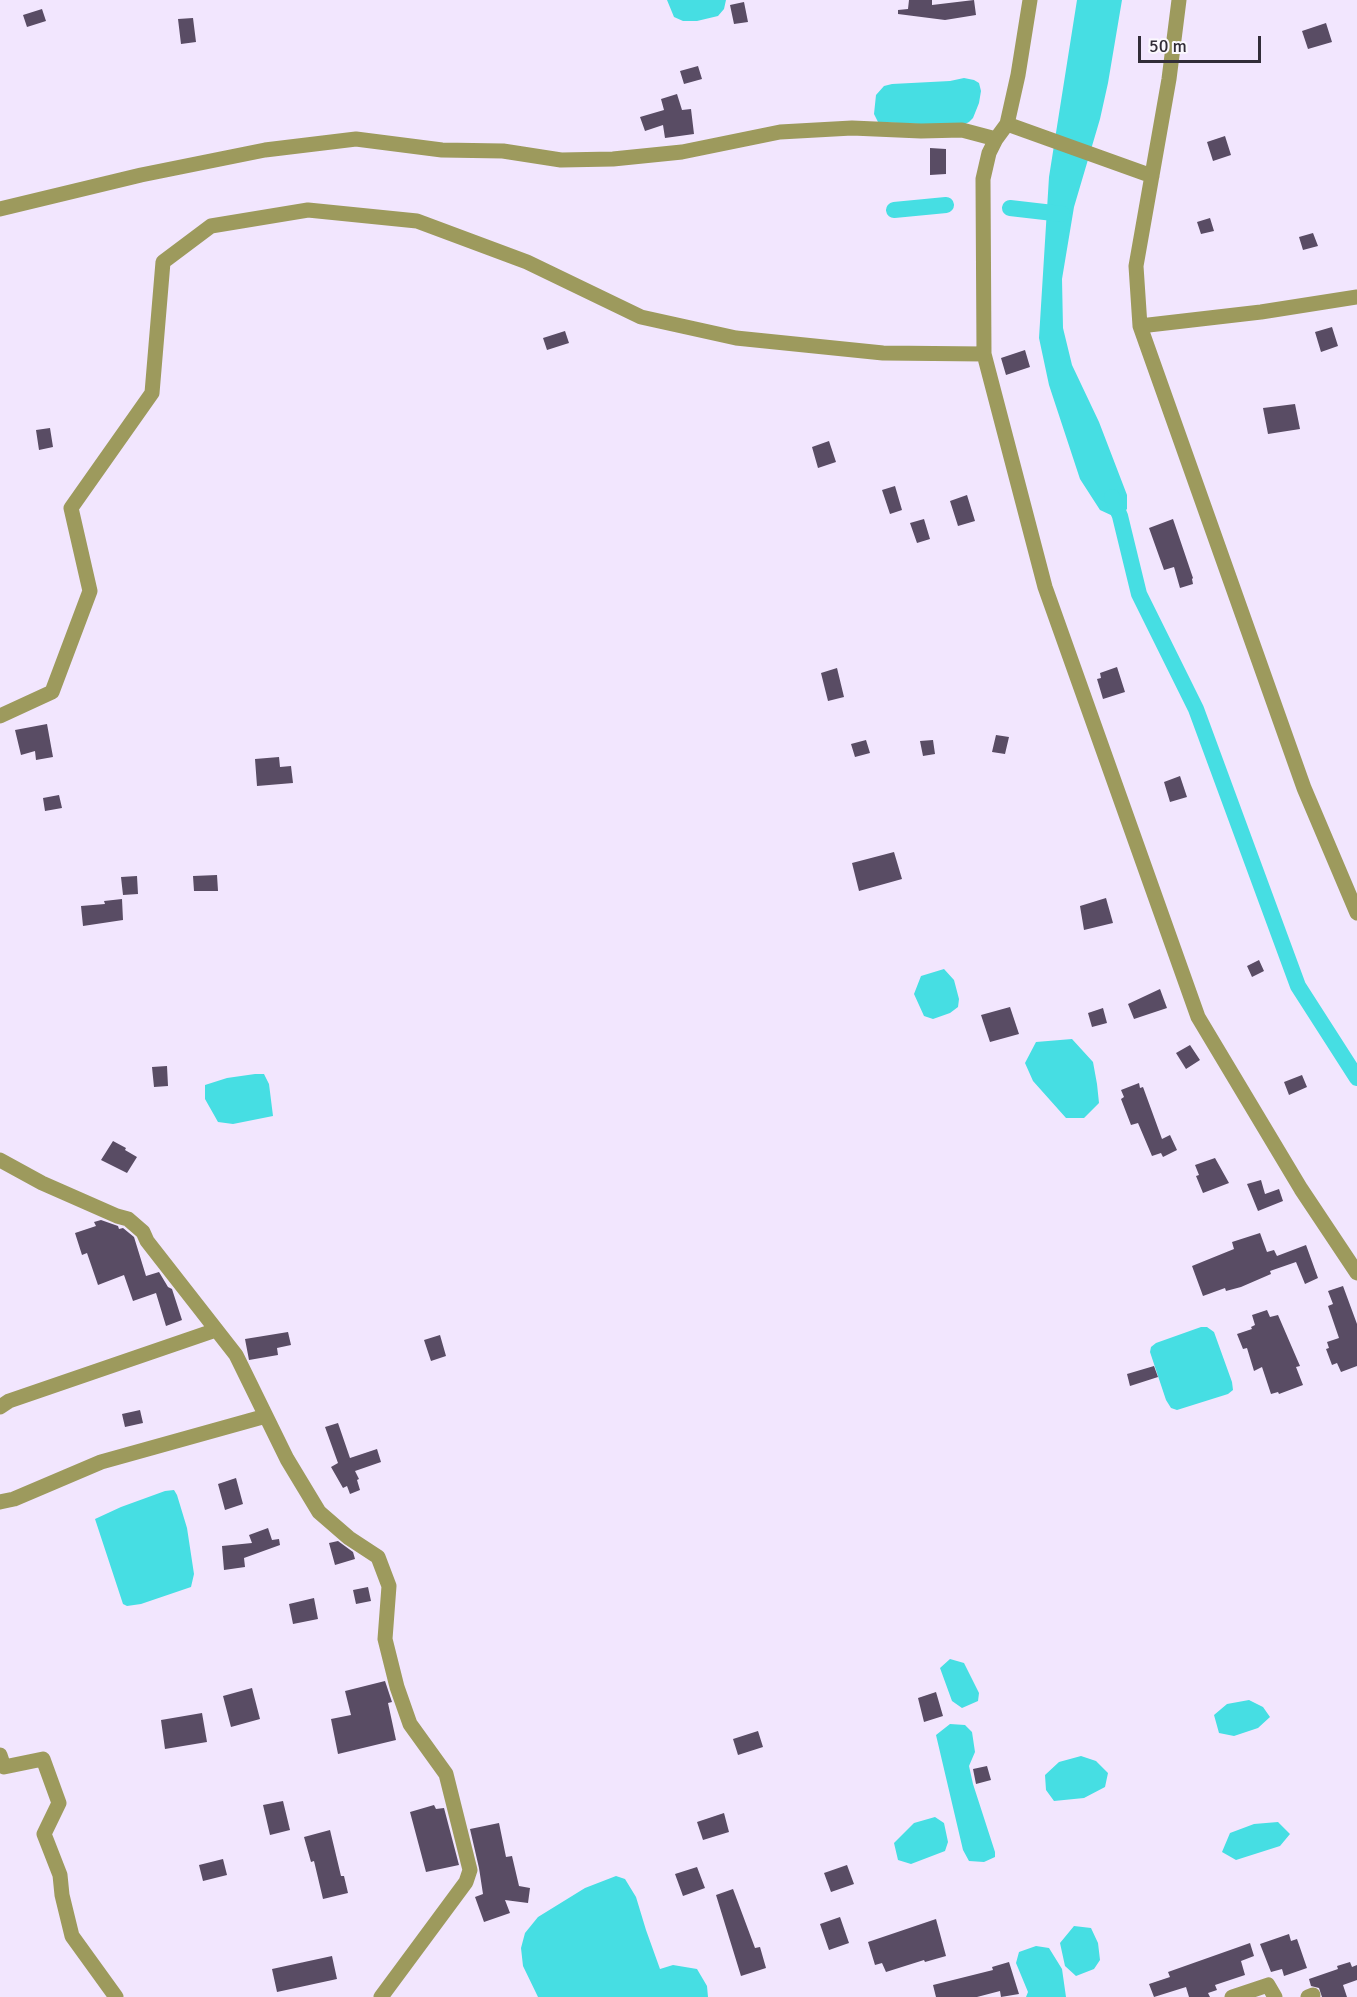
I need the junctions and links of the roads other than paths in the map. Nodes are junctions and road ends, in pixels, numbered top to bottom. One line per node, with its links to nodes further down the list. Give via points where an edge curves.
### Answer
1 (1030, 0): 3 (street)
2 (1179, 0): 5 (street)
3 (1007, 124): 4 (street); 5 (street)
4 (996, 139): 6 (street, via 962,130 852,128 780,132 682,152 561,160 503,151 442,150 356,139 265,150); 9 (street, via 988,153 983,179)
5 (1152, 176): 8 (street, via 1136,266)
6 (0, 209)
7 (1357, 297): 8 (street)
8 (1140, 326): 11 (street, via 1305,788)
9 (984, 354): 10 (street, via 883,353 736,338 641,317 526,262 417,221 308,210 211,226 163,262 152,393 71,508 90,591 52,692); 13 (street, via 1045,587 1198,1017 1301,1189)
10 (0, 716)
11 (1357, 913)
12 (0, 1160): 14 (street, via 42,1183 128,1219)
13 (1357, 1273)
14 (216, 1330): 15 (street); 16 (street, via 236,1355)
15 (0, 1407)
16 (266, 1416): 17 (street, via 101,1462); 20 (street, via 320,1512 378,1557 389,1586 385,1639 397,1687 410,1724 446,1774 470,1870 466,1882)
17 (0, 1502)
18 (0, 1755): 19 (street, via 4,1767 43,1759 59,1803 44,1834 60,1875 72,1936)
19 (116, 1997)
20 (381, 1997)
21 (1232, 1997): 22 (street, via 1268,1985)
22 (1275, 1997)

